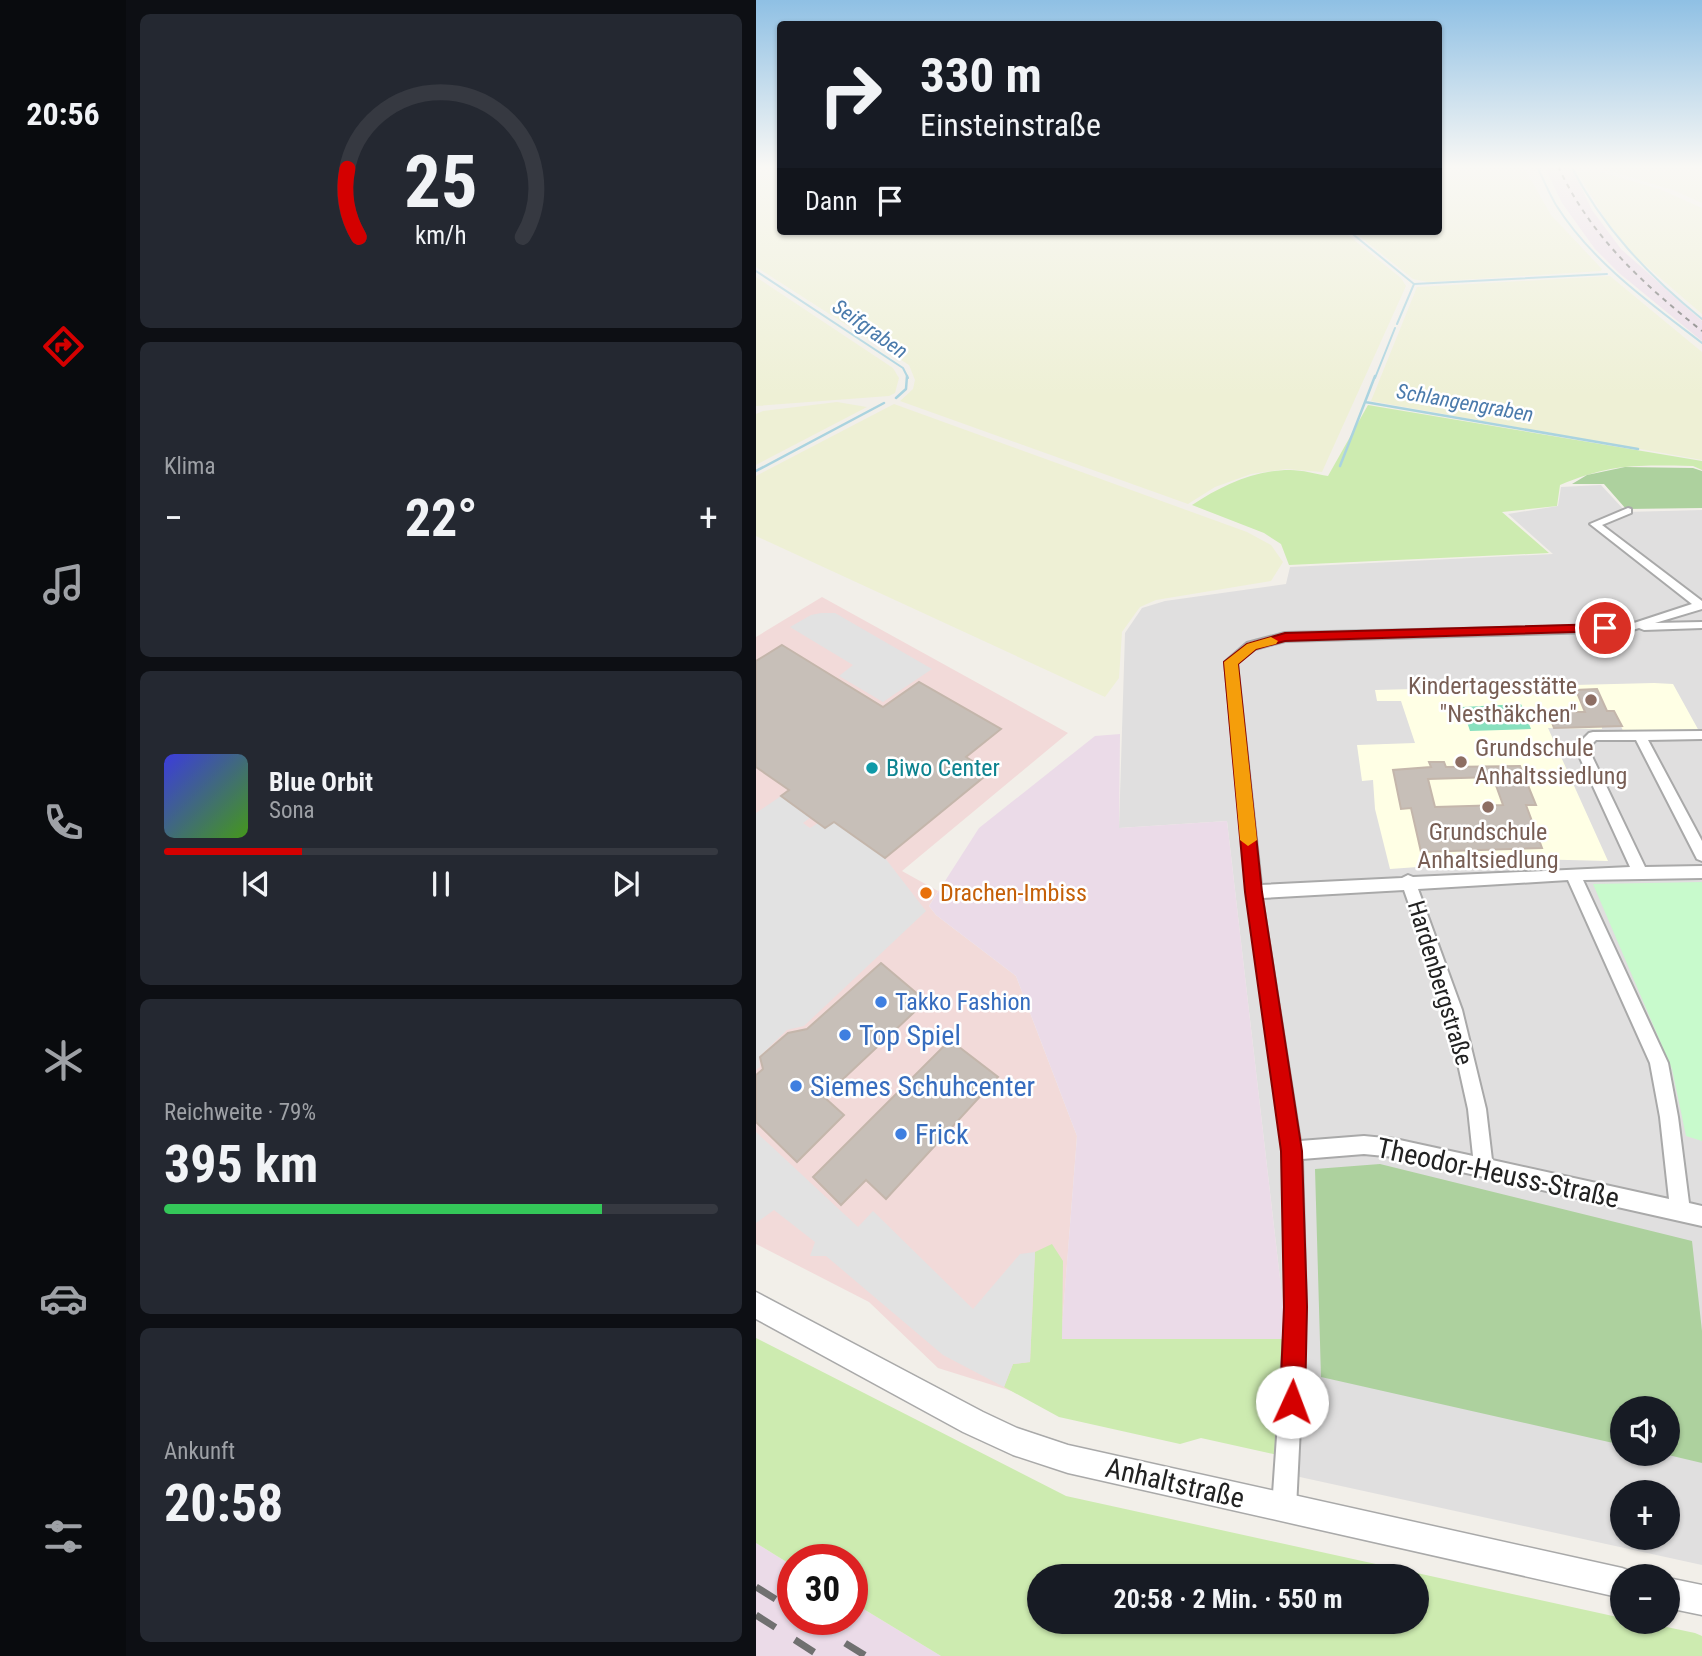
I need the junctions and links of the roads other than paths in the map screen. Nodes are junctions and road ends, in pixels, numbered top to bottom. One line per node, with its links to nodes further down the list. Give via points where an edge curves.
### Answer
1 (1628, 511): 2 (street, via 1595,524)
2 (1701, 605): 4 (street)
3 (1702, 625): 4 (street)
4 (1629, 628): 12 (street, via 1285,637 1251,646 1231,662)
5 (1702, 735): 6 (street)
6 (1640, 736): 7 (street); 8 (street, via 1593,736 1581,747)
7 (1702, 855)
8 (1640, 872): 9 (street); 10 (street)
9 (1702, 872)
10 (1573, 874): 11 (street); 15 (street, via 1658,1063)
11 (1408, 881): 12 (street); 14 (street, Hardenbergstraße, via 1454,1010)
12 (1254, 892): 13 (street)
13 (1292, 1151): 14 (street, Theodor-Heuss-Straße, via 1375,1146); 18 (street, via 1296,1307)
14 (1485, 1167): 15 (street, Theodor-Heuss-Straße)
15 (1680, 1211): 16 (street, Theodor-Heuss-Straße)
16 (1702, 1216)
17 (756, 1305): 18 (street, Anhaltstraße, via 1013,1441 1068,1459)
18 (1284, 1508): 19 (street, Anhaltstraße)
19 (1610, 1580)
20 (1680, 1595): 21 (street)
21 (1702, 1600)

